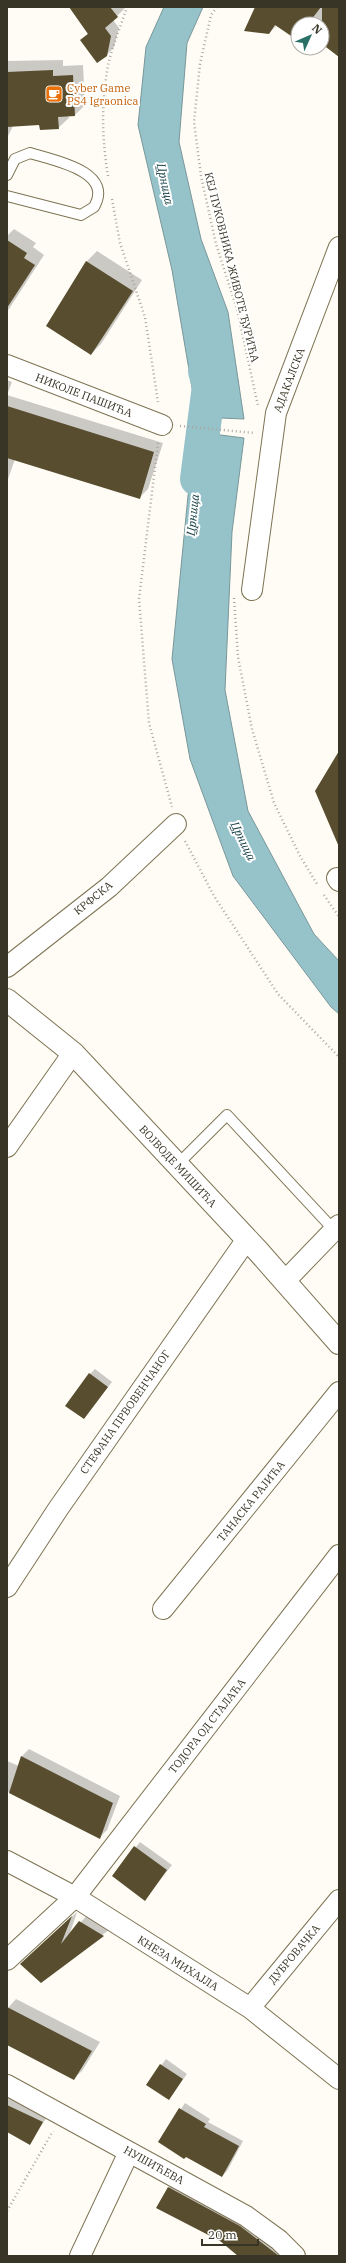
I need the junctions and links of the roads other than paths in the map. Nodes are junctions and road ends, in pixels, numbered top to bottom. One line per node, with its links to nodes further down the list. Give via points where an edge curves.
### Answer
1 (7, 174): 2 (lane, via 15,159 30,153 82,170 94,182 98,193 94,207 81,215)
2 (7, 196)
3 (339, 247): 4 (street, АДАКАЛСКА)
4 (333, 287): 7 (street, АДАКАЛСКА, via 276,413)
5 (7, 365): 6 (street, НИКОЛЕ ПАШИЋА)
6 (162, 424)
7 (243, 593)
8 (176, 824): 9 (street, КРФСКА, via 109,887)
9 (7, 967)
10 (7, 1000): 11 (main road, ВОЈВОДЕ МИШИЋА)
11 (73, 1053): 12 (street); 13 (main road, ВОЈВОДЕ МИШИЋА)
12 (7, 1147)
13 (177, 1165): 14 (lane, via 227,1115); 15 (main road, ВОЈВОДЕ МИШИЋА)
14 (337, 1228): 16 (street)
15 (247, 1239): 16 (main road, ВОЈВОДЕ МИШИЋА); 20 (street, СТЕФАНА ПРВОВЕНЧАНОГ, via 58,1508)
16 (285, 1281): 17 (main road, ВОЈВОДЕ МИШИЋА)
17 (339, 1343)
18 (339, 1392): 21 (street, ТАНАСКА РАЈИЋА)
19 (339, 1555): 23 (street, ТОДОРА ОД СТАЛАЋА)
20 (7, 1586)
21 (163, 1609)
22 (7, 1861): 23 (street, КНЕЗА МИХАЈЛА)
23 (75, 1897): 25 (street, ТОДОРА ОД СТАЛАЋА); 26 (street, КНЕЗА МИХАЈЛА)
24 (339, 1900): 26 (street, ДУБРОВАЧКА)
25 (7, 1960)
26 (250, 2008): 27 (street, КНЕЗА МИХАЈЛА)
27 (339, 2079)
28 (7, 2085): 29 (street, НУШИЋЕВА)
29 (129, 2152): 30 (street); 31 (street, НУШИЋЕВА, via 246,2216 279,2240)
30 (80, 2256)
31 (294, 2256)

